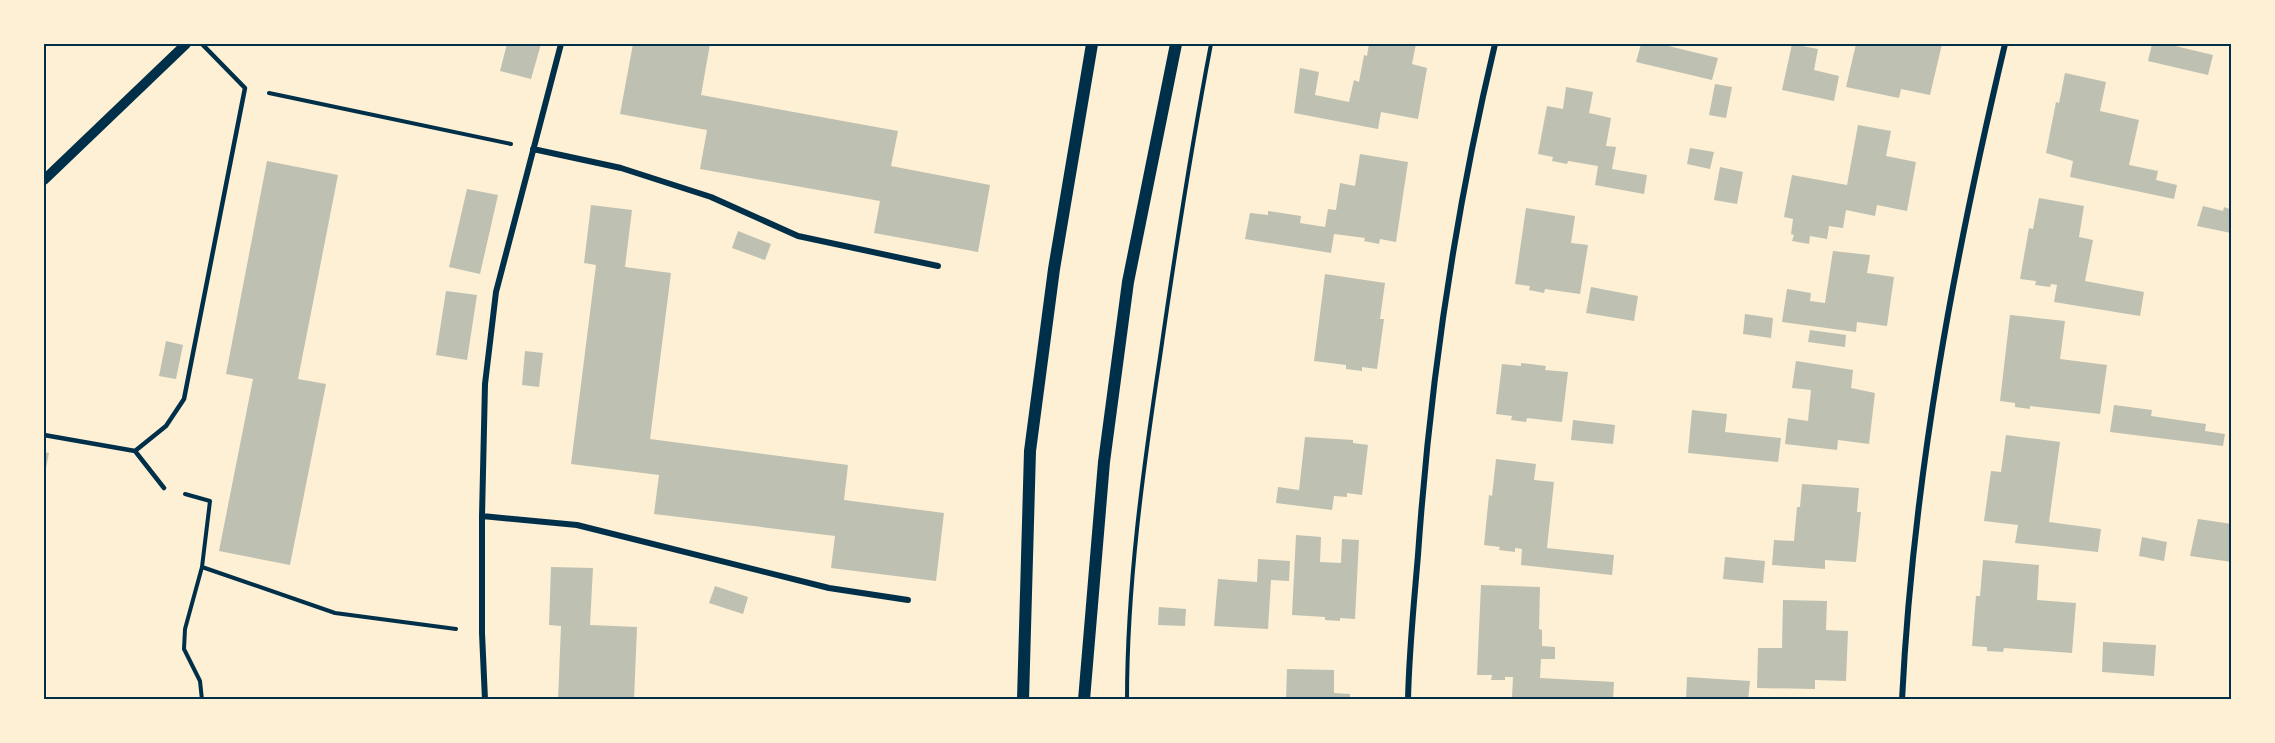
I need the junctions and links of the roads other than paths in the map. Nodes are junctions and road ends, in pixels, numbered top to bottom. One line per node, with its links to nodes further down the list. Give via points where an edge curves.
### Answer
1 (186, 44): 9 (street)
2 (202, 44): 12 (lane, via 245,88 184,399 166,426)
3 (561, 44): 8 (street)
4 (1092, 44): 17 (main road, via 1054,269 1030,451)
5 (1176, 44): 18 (main road, via 1128,282 1104,462)
6 (1495, 44): 19 (street, via 1474,132 1433,387)
7 (2005, 44): 20 (street, via 1935,388 1911,578)
8 (533, 149): 10 (street, via 621,168 711,197 798,236); 14 (street, via 496,292 485,384)
9 (44, 180)
10 (938, 266)
11 (44, 435): 12 (lane)
12 (135, 451): 13 (lane)
13 (164, 488)
14 (482, 516): 15 (street, via 577,525 829,588); 16 (street)
15 (908, 600)
16 (485, 699)
17 (1023, 699)
18 (1084, 699)
19 (1408, 699)
20 (1902, 699)

